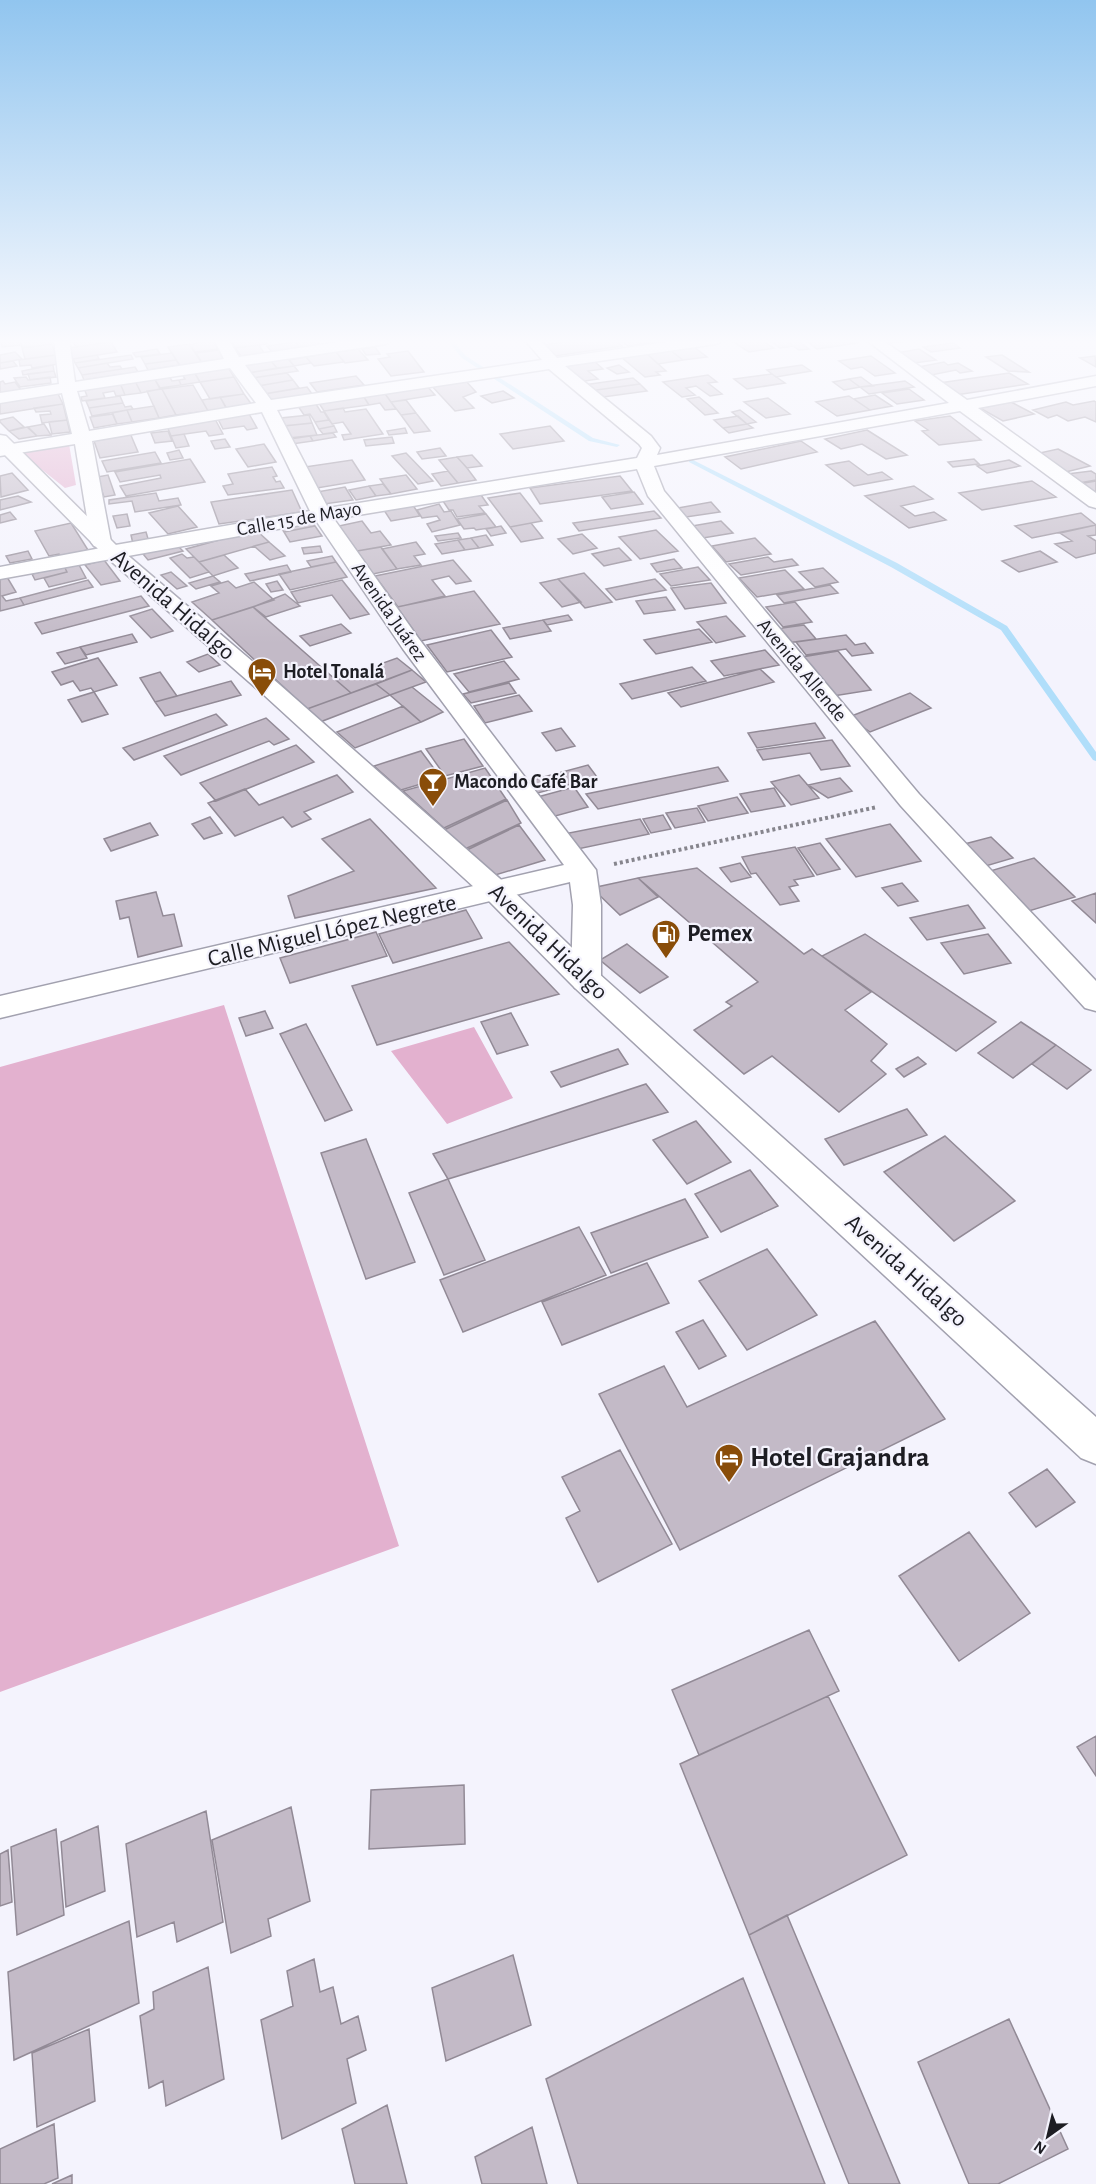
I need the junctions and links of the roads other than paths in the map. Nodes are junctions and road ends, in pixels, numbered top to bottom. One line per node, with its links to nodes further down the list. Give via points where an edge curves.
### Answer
1 (49, 441): 7 (street)
2 (84, 441): 11 (street)
3 (284, 441): 10 (street, Avenida Juárez)
4 (646, 441): 8 (street, Avenida Allende, via 651,448)
5 (763, 441): 8 (street, Calle 15 de Mayo)
6 (1014, 441): 9 (street)
7 (4, 446): 11 (street, Avenida Hidalgo)
8 (644, 462): 10 (street, Calle 15 de Mayo); 16 (street, Avenida Allende, via 654,492 910,800)
9 (1096, 502)
10 (321, 514): 11 (street, Calle 15 de Mayo); 13 (street, Avenida Juárez, via 411,644)
11 (106, 547): 12 (street, Calle 15 de Mayo); 14 (street, Avenida Hidalgo)
12 (0, 573)
13 (582, 870): 14 (street, Calle Miguel López Negrete); 15 (street, via 587,905)
14 (497, 892): 15 (street, Avenida Hidalgo); 17 (street, Calle Miguel López Negrete)
15 (586, 980): 18 (street, Avenida Hidalgo)
16 (1096, 1000)
17 (0, 1007)
18 (1096, 1444)

